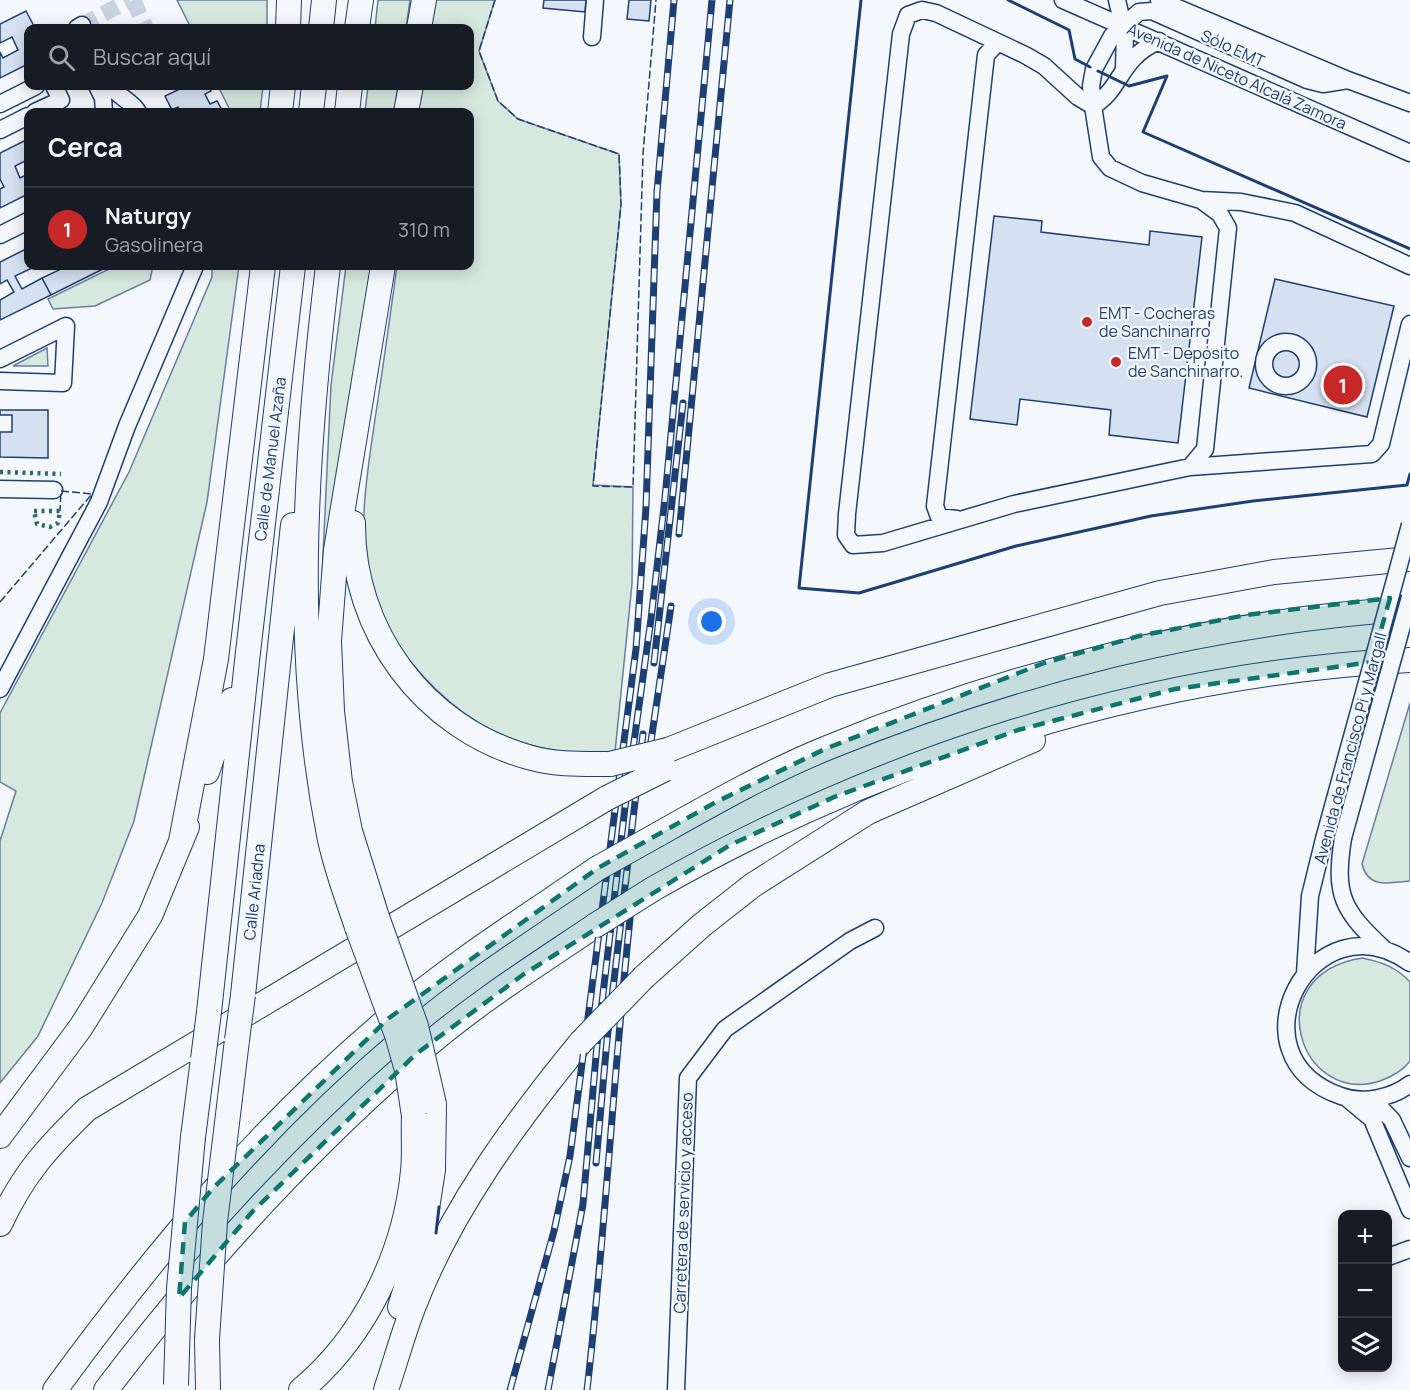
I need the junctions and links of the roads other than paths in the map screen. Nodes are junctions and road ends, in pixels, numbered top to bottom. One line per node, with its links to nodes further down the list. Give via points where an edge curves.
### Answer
1 (289, 0): 9 (highway)
2 (324, 0): 10 (highway)
3 (361, 0): 11 (highway)
4 (424, 0): 12 (highway)
5 (595, 0): 14 (street)
6 (1063, 0): 13 (street, Avenida de Niceto Alcalá Zamora)
7 (1117, 0): 13 (street)
8 (1159, 0): 18 (street)
9 (288, 24)
10 (321, 24)
11 (358, 24)
12 (420, 24)
13 (1124, 26): 15 (street, Avenida de Niceto Alcalá Zamora); 17 (street); 18 (street, Sólo EMT, via 1139,12 1152,11 1307,80 1323,84); 29 (street, Sólo EMT, via 1108,42 1094,69)
14 (592, 37)
15 (1159, 41): 17 (street, via 1141,50); 39 (street, Avenida de Niceto Alcalá Zamora)
16 (997, 43): 29 (street, via 1044,66); 57 (street, via 986,55 935,506 939,517); 57 (street, via 922,10 908,15 901,34 846,535 853,544 882,543)
17 (1124, 67): 29 (street, via 1108,94)
18 (1348, 80): 27 (street)
19 (28, 90): 28 (street)
20 (56, 90): 30 (street, via 61,100)
21 (99, 90): 31 (street)
22 (113, 90): 32 (street)
23 (283, 90): 33 (highway)
24 (314, 90): 34 (highway)
25 (350, 90): 35 (highway)
26 (410, 90): 36 (highway)
27 (1410, 103)
28 (0, 104)
29 (1093, 106): 40 (street, Sólo EMT, via 1101,157 1110,168 1142,183)
30 (44, 108)
31 (104, 108)
32 (129, 108)
33 (280, 108)
34 (311, 108)
35 (347, 108)
36 (407, 108)
37 (24, 118): 38 (street)
38 (0, 130)
39 (1410, 153)
40 (1202, 200): 43 (street, via 1241,202 1295,213); 54 (street, via 1220,214 1228,228 1205,449)
41 (24, 222): 42 (street)
42 (0, 235)
43 (1410, 266)
44 (193, 270): 64 (street, via 99,502)
45 (262, 270): 68 (highway, via 216,659)
46 (293, 270): 62 (highway, Calle de Manuel Azaña)
47 (328, 270): 52 (highway, Calle de Manuel Azaña)
48 (382, 270): 53 (highway)
49 (1410, 324): 54 (street, via 1382,444 1372,454)
50 (0, 359): 51 (street, via 66,326 63,383)
51 (0, 381)
52 (312, 395): 69 (highway, via 306,528 309,695 315,754 330,838); 89 (highway, Calle Ariadna, bridge, via 301,439 243,995 215,1222 207,1339)
53 (355, 446): 67 (highway, bridge, via 353,554 360,592 389,654 411,683 466,728 528,757 558,763); 69 (highway, via 336,550 329,653 340,782)
54 (1190, 467): 57 (street)
55 (0, 489): 56 (street)
56 (54, 490)
57 (961, 519)
58 (1410, 525): 74 (street, Avenida de Francisco Pi y Margall, bridge, via 1310,896)
59 (1410, 559): 67 (highway, via 1274,572 1161,593 942,654)
60 (1410, 597): 65 (highway, via 1246,615 1139,636 1044,663); 72 (street, Avenida de Francisco Pi y Margall, bridge, via 1339,863 1341,895 1354,921)
61 (1410, 609): 65 (highway, via 1266,624 1084,663)
62 (248, 652): 68 (highway); 86 (highway, Calle Ariadna, bridge, via 193,1137 179,1288)
63 (1410, 660): 66 (highway, via 1294,669 1174,689)
64 (0, 689)
65 (957, 700): 87 (highway, bridge, via 825,749 716,802 598,868 389,1018 297,1102 206,1197 126,1292)
66 (1111, 705): 88 (highway, bridge, via 956,750 844,793 730,845 653,889 524,974 416,1054 332,1131 246,1220 161,1317); 92 (highway, bridge, via 868,812 753,885 644,977 555,1074 449,1231 414,1306)
67 (666, 760): 83 (highway, bridge, via 87,1109 45,1149 15,1192)
68 (181, 841): 79 (highway, via 150,916 107,987)
69 (367, 922): 78 (highway, bridge, via 407,1070)
70 (874, 927): 93 (street, Carretera de servicio y acceso, via 726,1029 688,1078)
71 (1410, 945): 73 (street)
72 (1385, 950): 73 (street); 74 (street, via 1363,946 1341,950 1321,959)
73 (1410, 963)
74 (1305, 973): 76 (street, via 1291,993 1287,1010 1290,1050 1313,1081)
75 (1403, 1088): 77 (street); 80 (street)
76 (1348, 1099): 77 (street); 82 (street, via 1372,1119)
77 (1372, 1099): 80 (street)
78 (424, 1110): 90 (highway, via 397,1248 351,1339); 91 (highway, via 433,1170 423,1234)
79 (0, 1136)
80 (1403, 1139): 81 (street)
81 (1410, 1158)
82 (1410, 1210)
83 (0, 1224)
84 (1410, 1249): 85 (street)
85 (1392, 1256)
86 (176, 1388)
87 (55, 1390)
88 (106, 1390)
89 (208, 1390)
90 (301, 1390)
91 (375, 1390)
92 (386, 1390)
93 (676, 1390)

